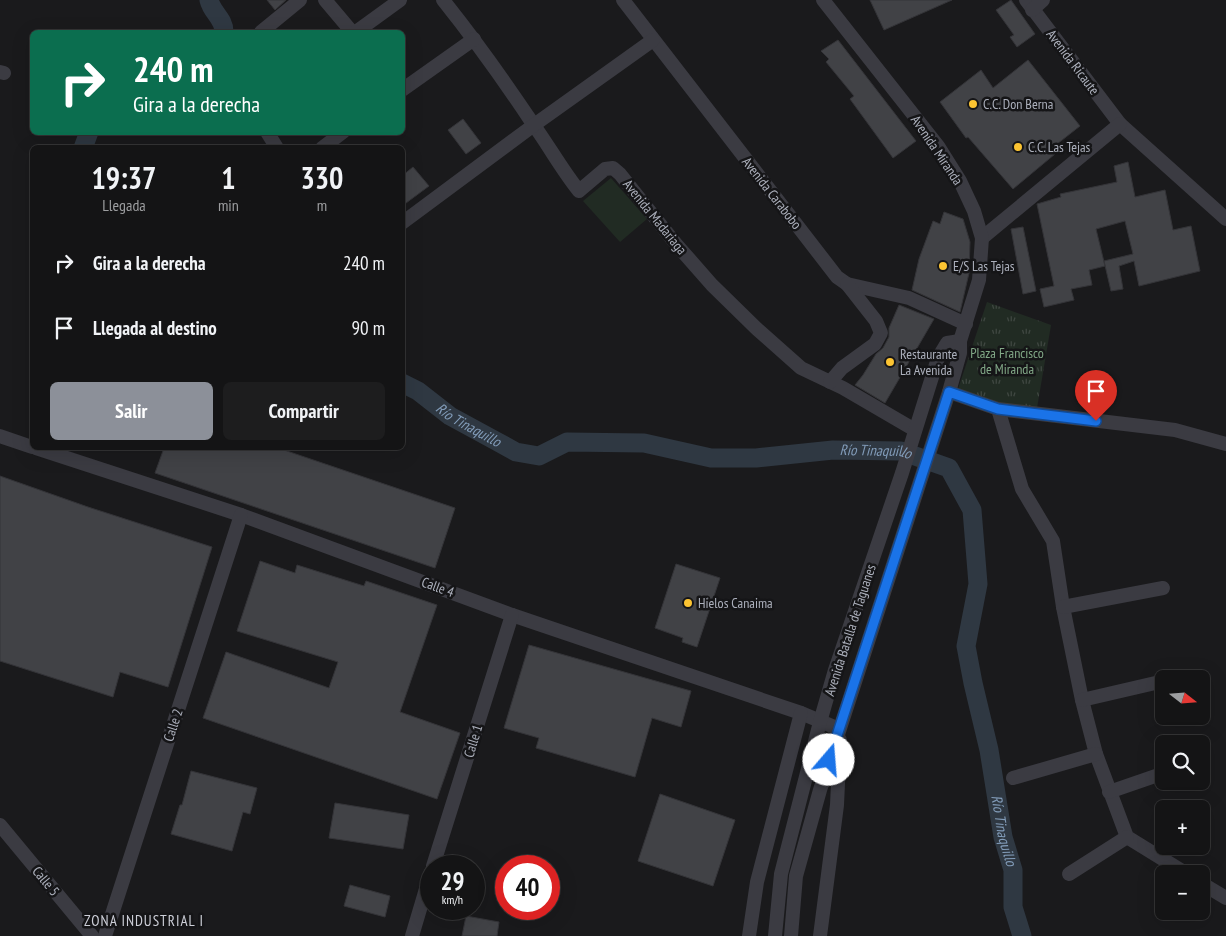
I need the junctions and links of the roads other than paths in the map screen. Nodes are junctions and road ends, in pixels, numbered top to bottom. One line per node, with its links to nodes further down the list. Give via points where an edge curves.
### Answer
1 (300, 0): 8 (street)
2 (325, 0): 9 (street)
3 (400, 0): 10 (street)
4 (443, 0): 11 (street, Avenida Madariaga)
5 (622, 0): 12 (street, Avenida Carabobo)
6 (823, 0): 20 (street, Avenida Miranda, via 938,146 960,180)
7 (1033, 3): 14 (street, Avenida Ricaute)
8 (263, 30)
9 (352, 30)
10 (357, 30)
11 (474, 39): 13 (street); 15 (street, Avenida Madariaga)
12 (653, 40): 15 (street); 21 (street, Avenida Carabobo, via 837,277)
13 (405, 88)
14 (1120, 124): 18 (street, Avenida Ricaute); 20 (street)
15 (534, 125): 19 (street); 24 (street, Avenida Madariaga, via 579,190 605,169 613,168 712,285 801,368)
16 (339, 135): 17 (street)
17 (326, 145)
18 (1226, 218)
19 (405, 221)
20 (982, 238): 22 (street, Avenida Miranda, via 979,280)
21 (847, 284): 22 (street, via 909,298); 24 (street, Avenida Carabobo, via 876,321 881,333 875,344 842,368)
22 (966, 324): 23 (street, Avenida Batalla de Taguanes)
23 (960, 341): 25 (street, Avenida Batalla de Taguanes, via 960,353); 27 (street, Avenida Batalla de Taguanes, via 948,343 943,349)
24 (830, 382): 27 (street, Avenida Madariaga)
25 (949, 392): 26 (street); 40 (street, Avenida Batalla de Taguanes)
26 (998, 409): 29 (street, via 1175,430); 34 (street, via 1022,489 1053,542)
27 (914, 434): 39 (street, Avenida Batalla de Taguanes)
28 (0, 436): 30 (street, Calle 4)
29 (1226, 444)
30 (30, 446)
31 (43, 450): 32 (street, Calle 4)
32 (241, 515): 35 (street, Calle 4); 54 (street, Calle 2)
33 (1163, 588): 34 (street)
34 (1064, 608): 37 (street)
35 (512, 615): 38 (street, Calle 4); 47 (street, Calle 1)
36 (1155, 683): 37 (street)
37 (1082, 700): 41 (street)
38 (801, 714): 39 (street, Calle 4); 56 (street, via 757,882)
39 (820, 722): 40 (street, Calle 4); 57 (street, Avenida Batalla de Taguanes, via 781,874)
40 (839, 729): 58 (street, Avenida Batalla de Taguanes, via 796,876); 59 (street, via 838,788)
41 (1096, 754): 43 (street); 44 (street)
42 (1155, 776): 44 (street)
43 (1014, 778)
44 (1109, 792): 46 (street)
45 (0, 825): 53 (street, Calle 5)
46 (1126, 837): 48 (street); 49 (street)
47 (436, 855)
48 (1172, 865)
49 (1069, 874)
50 (1210, 888): 51 (street)
51 (1226, 898)
52 (420, 909): 55 (street)
53 (92, 936)
54 (105, 936)
55 (412, 936)
56 (749, 936)
57 (775, 936)
58 (791, 936)
59 (820, 936)

